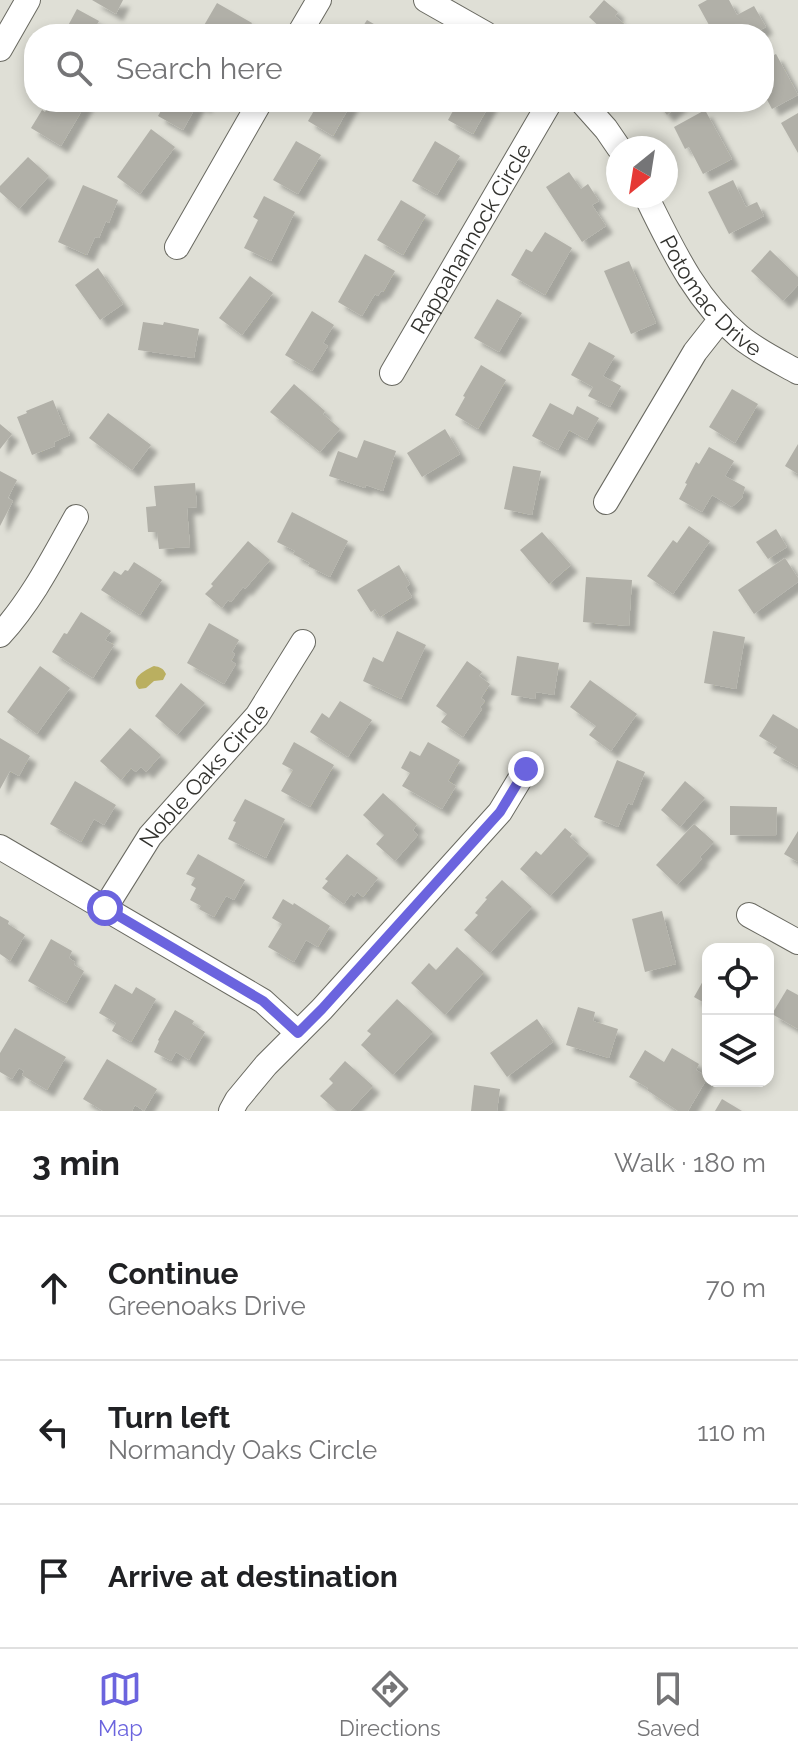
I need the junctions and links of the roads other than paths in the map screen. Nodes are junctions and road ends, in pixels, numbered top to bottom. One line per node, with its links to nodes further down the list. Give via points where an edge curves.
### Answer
1 (28, 0): 6 (street)
2 (319, 0): 4 (street)
3 (426, 0): 5 (street)
4 (305, 24)
5 (468, 24)
6 (0, 49)
7 (254, 112): 12 (street)
8 (544, 112): 15 (street, Rappahannock Circle)
9 (591, 112): 10 (street)
10 (611, 136)
11 (652, 208): 13 (street, Potomac Drive, via 690,282)
12 (177, 247)
13 (721, 319): 14 (street, Potomac Drive); 16 (street, via 695,352)
14 (798, 372)
15 (392, 373)
16 (606, 502)
17 (76, 517): 18 (street, via 33,592)
18 (0, 635)
19 (303, 642): 22 (street, Noble Oaks Circle, via 257,716 150,836)
20 (526, 769): 25 (street, via 500,812)
21 (0, 847): 22 (street)
22 (105, 908): 25 (street, via 263,1001)
23 (749, 915): 24 (street)
24 (798, 942)
25 (298, 1033): 26 (street)
26 (231, 1111)

